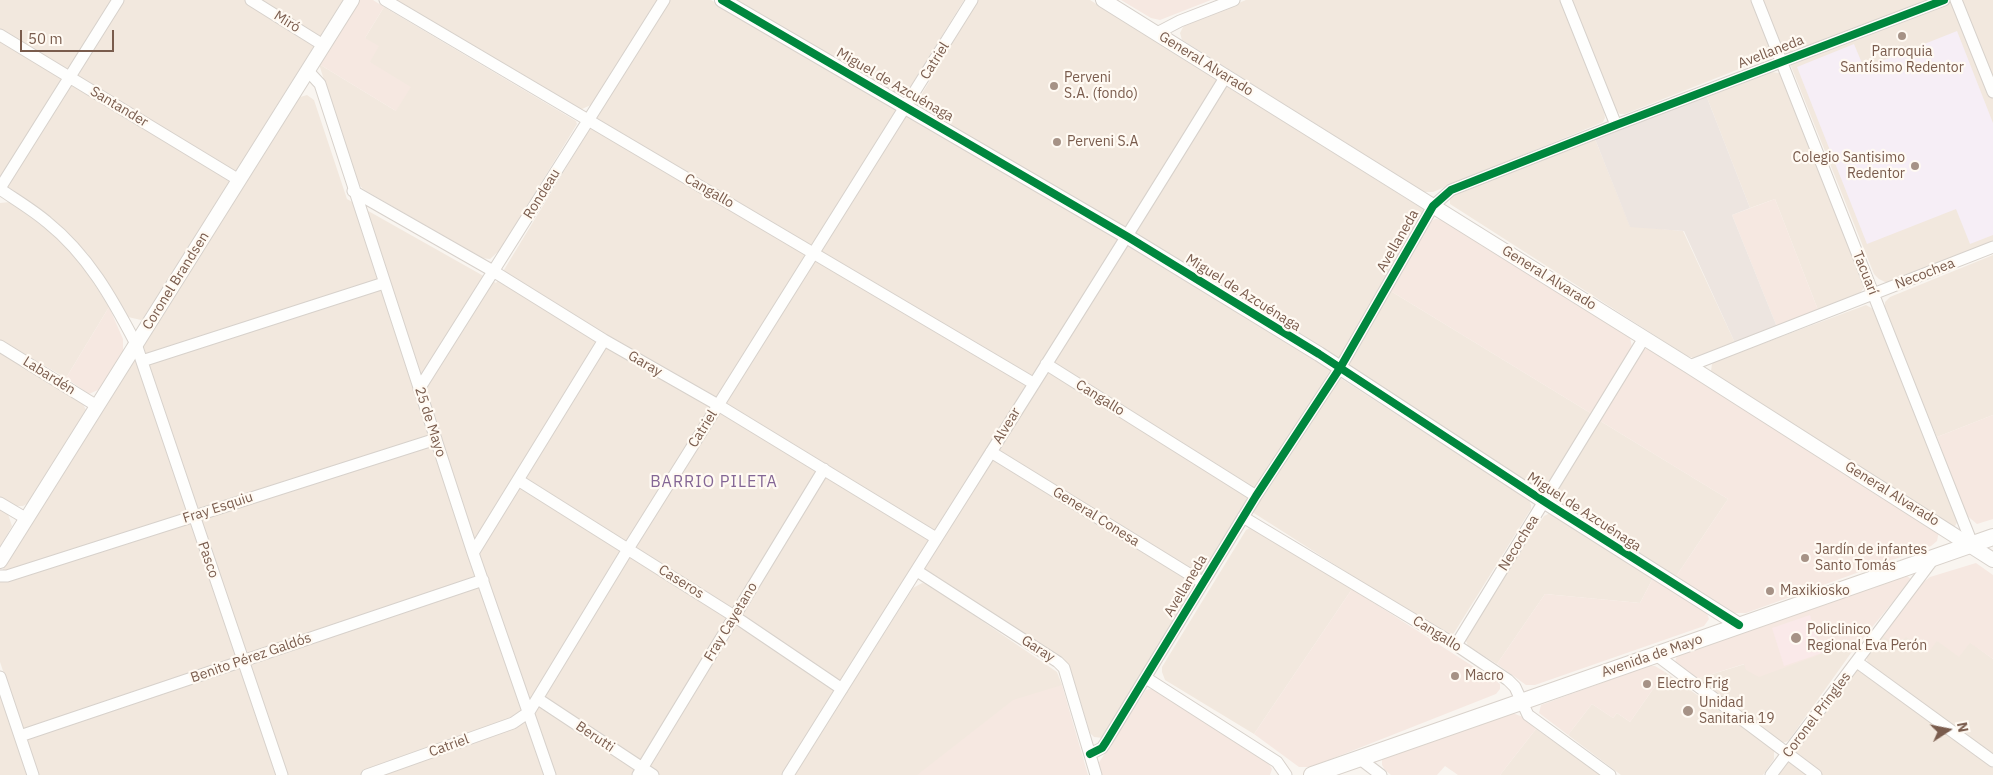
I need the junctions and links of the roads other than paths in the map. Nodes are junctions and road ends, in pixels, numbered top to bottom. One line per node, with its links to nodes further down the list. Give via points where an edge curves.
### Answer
1 (118, 0): 19 (street)
2 (251, 0): 16 (street, Miró)
3 (352, 0): 16 (street, Coronel Brandsen)
4 (384, 0): 23 (street, Cangallo)
5 (664, 0): 23 (street, Rondeau)
6 (722, 0): 22 (street, Miguel de Azcuénaga)
7 (972, 0): 22 (street, Catriel)
8 (1103, 0): 14 (street, General Alvarado)
9 (1234, 0): 14 (street)
10 (1566, 0): 24 (street)
11 (1757, 0): 17 (street, Tacuarí)
12 (1944, 0): 17 (street, Avellaneda)
13 (1956, 0): 21 (street)
14 (1157, 33): 20 (street, General Alvarado)
15 (0, 34): 19 (street, Santander)
16 (323, 45): 18 (street, Coronel Brandsen)
17 (1781, 62): 24 (street, Avellaneda); 34 (street, Tacuarí)
18 (308, 70): 25 (street, Coronel Brandsen); 27 (street, 25 de Mayo, via 320,84)
19 (70, 76): 25 (street, Santander); 26 (street)
20 (1226, 76): 28 (street, General Alvarado); 29 (street, Alvear)
21 (1993, 92)
22 (907, 106): 29 (street, Miguel de Azcuénaga); 31 (street, Catriel)
23 (588, 120): 31 (street, Cangallo); 32 (street, Rondeau)
24 (1616, 125): 28 (street, Avellaneda, via 1450,190)
25 (239, 180): 37 (street, Coronel Brandsen)
26 (0, 188): 37 (street, Pasco, via 46,221 82,255 109,294)
27 (353, 191): 32 (street, Garay); 33 (street, 25 de Mayo)
28 (1433, 206): 35 (street, General Alvarado); 42 (street, Avellaneda)
29 (1128, 236): 40 (street, Alvear); 42 (street, Miguel de Azcuénaga)
30 (1993, 247): 34 (street, Necochea)
31 (814, 252): 43 (street, Cangallo); 45 (street, Catriel)
32 (493, 271): 36 (street, Garay); 44 (street, Rondeau)
33 (384, 283): 39 (street); 44 (street, 25 de Mayo)
34 (1874, 294): 41 (street, Necochea); 59 (street, Tacuarí)
35 (1644, 338): 41 (street, General Alvarado); 52 (street, Necochea)
36 (604, 340): 45 (street, Garay); 50 (street)
37 (136, 344): 39 (street, Pasco); 46 (street, Coronel Brandsen)
38 (0, 346): 46 (street, Labardén)
39 (142, 361): 54 (street, Pasco)
40 (1046, 364): 43 (street, Alvear); 51 (street, Cangallo)
41 (1689, 366): 59 (street, General Alvarado)
42 (1340, 368): 51 (street, Avellaneda); 52 (street, Miguel de Azcuénaga)
43 (1033, 383): 48 (street, Alvear)
44 (419, 389): 47 (street, 25 de Mayo)
45 (718, 405): 49 (street, Garay); 60 (street, Catriel)
46 (97, 406): 56 (street, Coronel Brandsen)
47 (436, 439): 54 (street, Fray Esquiu); 61 (street, 25 de Mayo)
48 (991, 452): 58 (street, Alvear); 68 (street, General Conesa)
49 (824, 469): 58 (street, Garay); 69 (street, Fray Cayetano)
50 (518, 480): 60 (street, Caseros); 61 (street)
51 (1256, 496): 55 (street, Avellaneda)
52 (1544, 502): 70 (street, Miguel de Azcuénaga); 71 (street, Necochea)
53 (0, 503): 56 (street)
54 (194, 516): 66 (street, Fray Esquiu); 73 (street, Pasco)
55 (1243, 517): 68 (street, Avellaneda); 71 (street, Cangallo)
56 (27, 519): 64 (street, Coronel Brandsen)
57 (1993, 537): 59 (main road, Avenida de Mayo)
58 (936, 538): 65 (street, Alvear)
59 (1973, 546): 62 (main road, Avenida de Mayo); 63 (street, General Alvarado)
60 (628, 549): 69 (street, Caseros); 78 (street, Catriel)
61 (473, 553): 67 (street, 25 de Mayo)
62 (1934, 558): 70 (main road, Avenida de Mayo); 74 (street, Coronel Pringles)
63 (1993, 560)
64 (0, 562)
65 (917, 570): 77 (street, Alvear); 82 (street, Garay, via 1058,662 1067,675)
66 (0, 576)
67 (483, 580): 73 (street, Benito Pérez Galdós); 80 (street, 25 de Mayo)
68 (1202, 582): 76 (street, Avellaneda)
69 (734, 616): 77 (street, Caseros); 86 (street, Fray Cayetano)
70 (1739, 625): 72 (main road, Avenida de Mayo)
71 (1456, 645): 79 (street, Cangallo, via 1515,686)
72 (1655, 654): 79 (main road, Avenida de Mayo); 83 (street)
73 (242, 661): 81 (street, Benito Pérez Galdós); 88 (street, Pasco)
74 (1857, 662): 83 (street, Coronel Pringles); 85 (street)
75 (0, 677): 81 (street)
76 (1146, 678): 82 (street, Avellaneda, via 1102,748); 94 (street, via 1277,762)
77 (842, 689): 92 (street, Alvear)
78 (538, 699): 80 (street, Catriel); 86 (street, Berutti)
79 (1522, 702): 84 (main road, Avenida de Mayo); 97 (street, Cangallo, via 1528,716)
80 (529, 712): 89 (street, Catriel, via 513,723); 90 (street, 25 de Mayo)
81 (20, 736): 87 (street)
82 (1090, 754): 93 (street, Garay)
83 (1787, 754): 98 (street, Coronel Pringles); 99 (street)
84 (1360, 759): 95 (main road, Avenida de Mayo); 96 (street)
85 (1993, 762)
86 (640, 772): 91 (street, Berutti)
87 (33, 775)
88 (282, 775)
89 (367, 775)
90 (550, 775)
91 (653, 775)
92 (788, 775)
93 (1096, 775)
94 (1286, 775)
95 (1312, 775)
96 (1381, 775)
97 (1610, 775)
98 (1771, 775)
99 (1816, 775)

